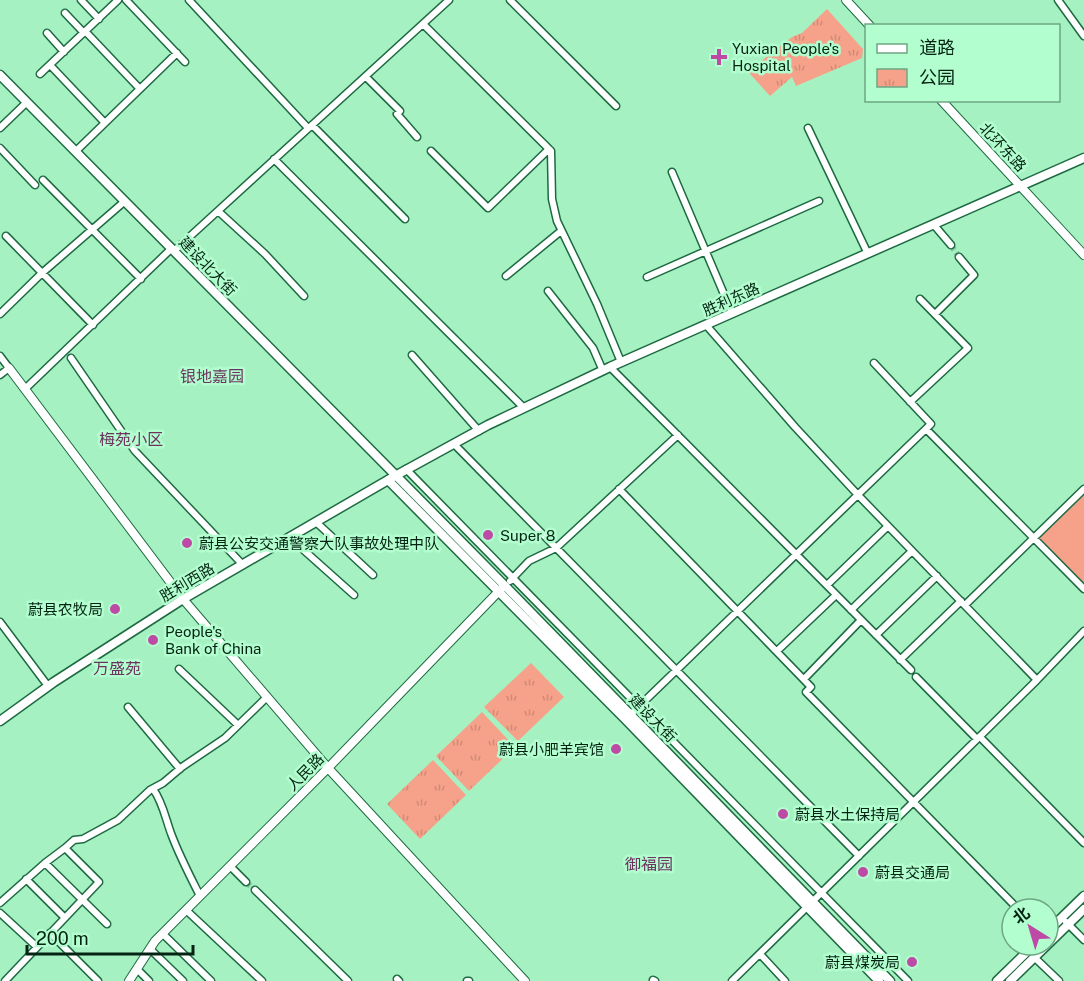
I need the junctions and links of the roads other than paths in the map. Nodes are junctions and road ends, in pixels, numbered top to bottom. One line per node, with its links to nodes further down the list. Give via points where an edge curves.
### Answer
1 (81, 0): 10 (street)
2 (118, 0): 10 (street)
3 (126, 0): 17 (street)
4 (189, 0): 28 (street)
5 (449, 0): 11 (street)
6 (510, 0): 26 (street)
7 (846, 0): 12 (street)
8 (1058, 0): 15 (street)
9 (65, 13): 13 (street)
10 (99, 19): 13 (street)
11 (423, 24): 22 (street); 33 (street)
12 (868, 24)
13 (85, 32): 16 (street); 23 (street)
14 (46, 33): 16 (street)
15 (1084, 36)
16 (64, 52): 19 (street)
17 (177, 53): 18 (street); 23 (street)
18 (185, 62)
19 (50, 65): 20 (street); 27 (street)
20 (40, 74)
21 (0, 75): 25 (main road, 建设北大街)
22 (366, 76): 28 (street); 31 (street, via 400,111 397,114)
23 (140, 89): 27 (street)
24 (942, 102): 41 (street, 北环东路)
25 (26, 103): 29 (street); 35 (main road, 建设北大街)
26 (616, 106)
27 (105, 123): 35 (street)
28 (310, 127): 37 (street); 45 (street)
29 (0, 128)
30 (808, 128): 53 (street)
31 (417, 138)
32 (0, 148): 40 (street)
33 (549, 148): 34 (street, via 488,208); 48 (street, via 552,199)
34 (431, 150)
35 (76, 151): 42 (main road, 建设北大街)
36 (1084, 158): 41 (main road, 胜利东路)
37 (274, 159): 44 (street); 78 (street)
38 (672, 172): 52 (street)
39 (43, 180): 47 (street)
40 (35, 185)
41 (1021, 186): 46 (main road, 胜利东路); 54 (street, 北环东路)
42 (125, 201): 47 (street); 51 (main road, 建设北大街)
43 (819, 201): 52 (street)
44 (218, 211): 51 (street); 61 (street)
45 (405, 219)
46 (934, 225): 50 (street); 53 (main road, 胜利东路)
47 (91, 229): 56 (street); 59 (street)
48 (561, 231): 57 (street); 71 (street)
49 (6, 236): 56 (street)
50 (951, 245)
51 (173, 250): 59 (street); 84 (main road, 建设北大街)
52 (705, 251): 58 (street); 64 (street)
53 (868, 254): 64 (main road, 胜利东路)
54 (1084, 255)
55 (959, 257): 65 (street, via 974,275)
56 (42, 273): 63 (street); 66 (street)
57 (506, 276)
58 (647, 277)
59 (141, 279): 66 (street)
60 (548, 291): 74 (street)
61 (304, 296)
62 (920, 299): 65 (street)
63 (0, 314)
64 (732, 314): 67 (main road, 胜利东路)
65 (935, 314): 77 (street, via 968,348)
66 (93, 325): 76 (street)
67 (706, 325): 71 (main road, 胜利东路); 87 (street)
68 (412, 355): 80 (street)
69 (0, 356): 73 (street)
70 (71, 358): 95 (street, via 135,451)
71 (621, 362): 74 (main road, 胜利东路)
72 (874, 363): 77 (street)
73 (9, 368): 75 (street); 76 (street)
74 (606, 369): 78 (main road, 胜利东路); 81 (street)
75 (0, 375)
76 (25, 389): 104 (street)
77 (910, 402): 79 (street, via 931,424)
78 (524, 408): 80 (main road, 胜利东路)
79 (926, 429): 87 (street); 91 (street)
80 (479, 430): 82 (main road, 胜利东路)
81 (678, 435): 85 (street); 94 (street)
82 (454, 444): 83 (main road, 胜利东路); 92 (street)
83 (406, 470): 84 (main road, 胜利东路); 98 (street)
84 (391, 478): 88 (main road, 胜利西路); 100 (main road, 建设大街)
85 (619, 489): 92 (street); 107 (street)
86 (1084, 489): 91 (street)
87 (858, 495): 89 (street); 94 (street)
88 (316, 522): 90 (main road, 胜利西路); 96 (street)
89 (888, 526): 93 (street); 99 (street)
90 (290, 537): 95 (main road, 胜利西路); 102 (street)
91 (1034, 538): 101 (street); 105 (street)
92 (556, 548): 98 (street, via 529,561); 115 (street)
93 (912, 551): 97 (street); 106 (street)
94 (797, 555): 99 (street); 107 (street)
95 (243, 565): 104 (main road, 胜利西路)
96 (373, 575)
97 (937, 576): 105 (street); 111 (street)
98 (512, 578): 100 (street); 123 (street)
99 (827, 585): 103 (street)
100 (502, 588): 124 (main road, 建设大街); 128 (street, 人民路)
101 (1084, 589)
102 (354, 595)
103 (836, 595): 106 (street); 112 (street)
104 (183, 599): 120 (main road, 胜利西路); 121 (street)
105 (963, 603): 113 (street); 119 (street)
106 (851, 610): 108 (street)
107 (738, 611): 112 (street); 115 (street)
108 (861, 620): 111 (street); 118 (street)
109 (0, 622): 120 (street)
110 (1084, 631): 119 (street)
111 (876, 635): 113 (street)
112 (777, 651): 118 (street)
113 (900, 660): 116 (street)
114 (179, 669): 126 (street)
115 (677, 670): 123 (street); 134 (street)
116 (911, 670)
117 (916, 677): 127 (street)
118 (804, 679): 131 (street, via 812,687 806,692)
119 (1038, 680): 127 (street)
120 (48, 686): 125 (main road, 胜利西路)
121 (267, 697): 126 (street); 128 (street)
122 (128, 707): 129 (street)
123 (638, 707): 124 (street); 140 (street)
124 (628, 717): 146 (main road, 建设大街)
125 (0, 721)
126 (238, 725): 129 (street)
127 (979, 738): 131 (street); 132 (street)
128 (328, 768): 136 (street, 人民路); 172 (street)
129 (180, 769): 130 (street)
130 (153, 789): 133 (street, via 118,820); 141 (street)
131 (914, 802): 134 (street); 143 (street)
132 (1084, 843)
133 (65, 848): 135 (street); 144 (street, via 99,882)
134 (859, 856): 140 (street)
135 (45, 863): 137 (street); 144 (street)
136 (230, 866): 138 (street); 141 (street, 人民路)
137 (26, 879): 145 (street); 150 (street)
138 (246, 882)
139 (255, 890): 171 (street)
140 (821, 893): 146 (street); 177 (street)
141 (200, 896): 148 (street, 人民路)
142 (1084, 896): 151 (main road)
143 (1006, 897)
144 (82, 899): 150 (street); 152 (street)
145 (0, 903)
146 (809, 905): 160 (street); 175 (main road, 建设大街); 176 (main road, 建设大街)
147 (1084, 909): 151 (main road)
148 (186, 910): 156 (street, 人民路); 170 (street)
149 (0, 913): 158 (street)
150 (64, 917): 155 (street)
151 (1065, 921): 153 (main road); 154 (main road); 157 (street)
152 (107, 924)
153 (1060, 924)
154 (1060, 927)
155 (50, 933): 158 (street); 165 (street)
156 (163, 934): 159 (street, 人民路); 169 (street)
157 (1084, 940)
158 (37, 947): 164 (street)
159 (150, 949): 163 (street, 人民路); 168 (street)
160 (760, 954): 173 (street); 174 (street)
161 (1022, 957): 178 (main road)
162 (1034, 957): 179 (main road); 180 (street)
163 (137, 969): 166 (street, 人民路); 167 (street)
164 (10, 979)
165 (98, 981)
166 (129, 981)
167 (149, 981)
168 (183, 981)
169 (211, 981)
170 (262, 981)
171 (348, 981)
172 (525, 981)
173 (732, 981)
174 (786, 981)
175 (879, 981)
176 (890, 981)
177 (908, 981)
178 (998, 981)
179 (1010, 981)
180 (1059, 981)

